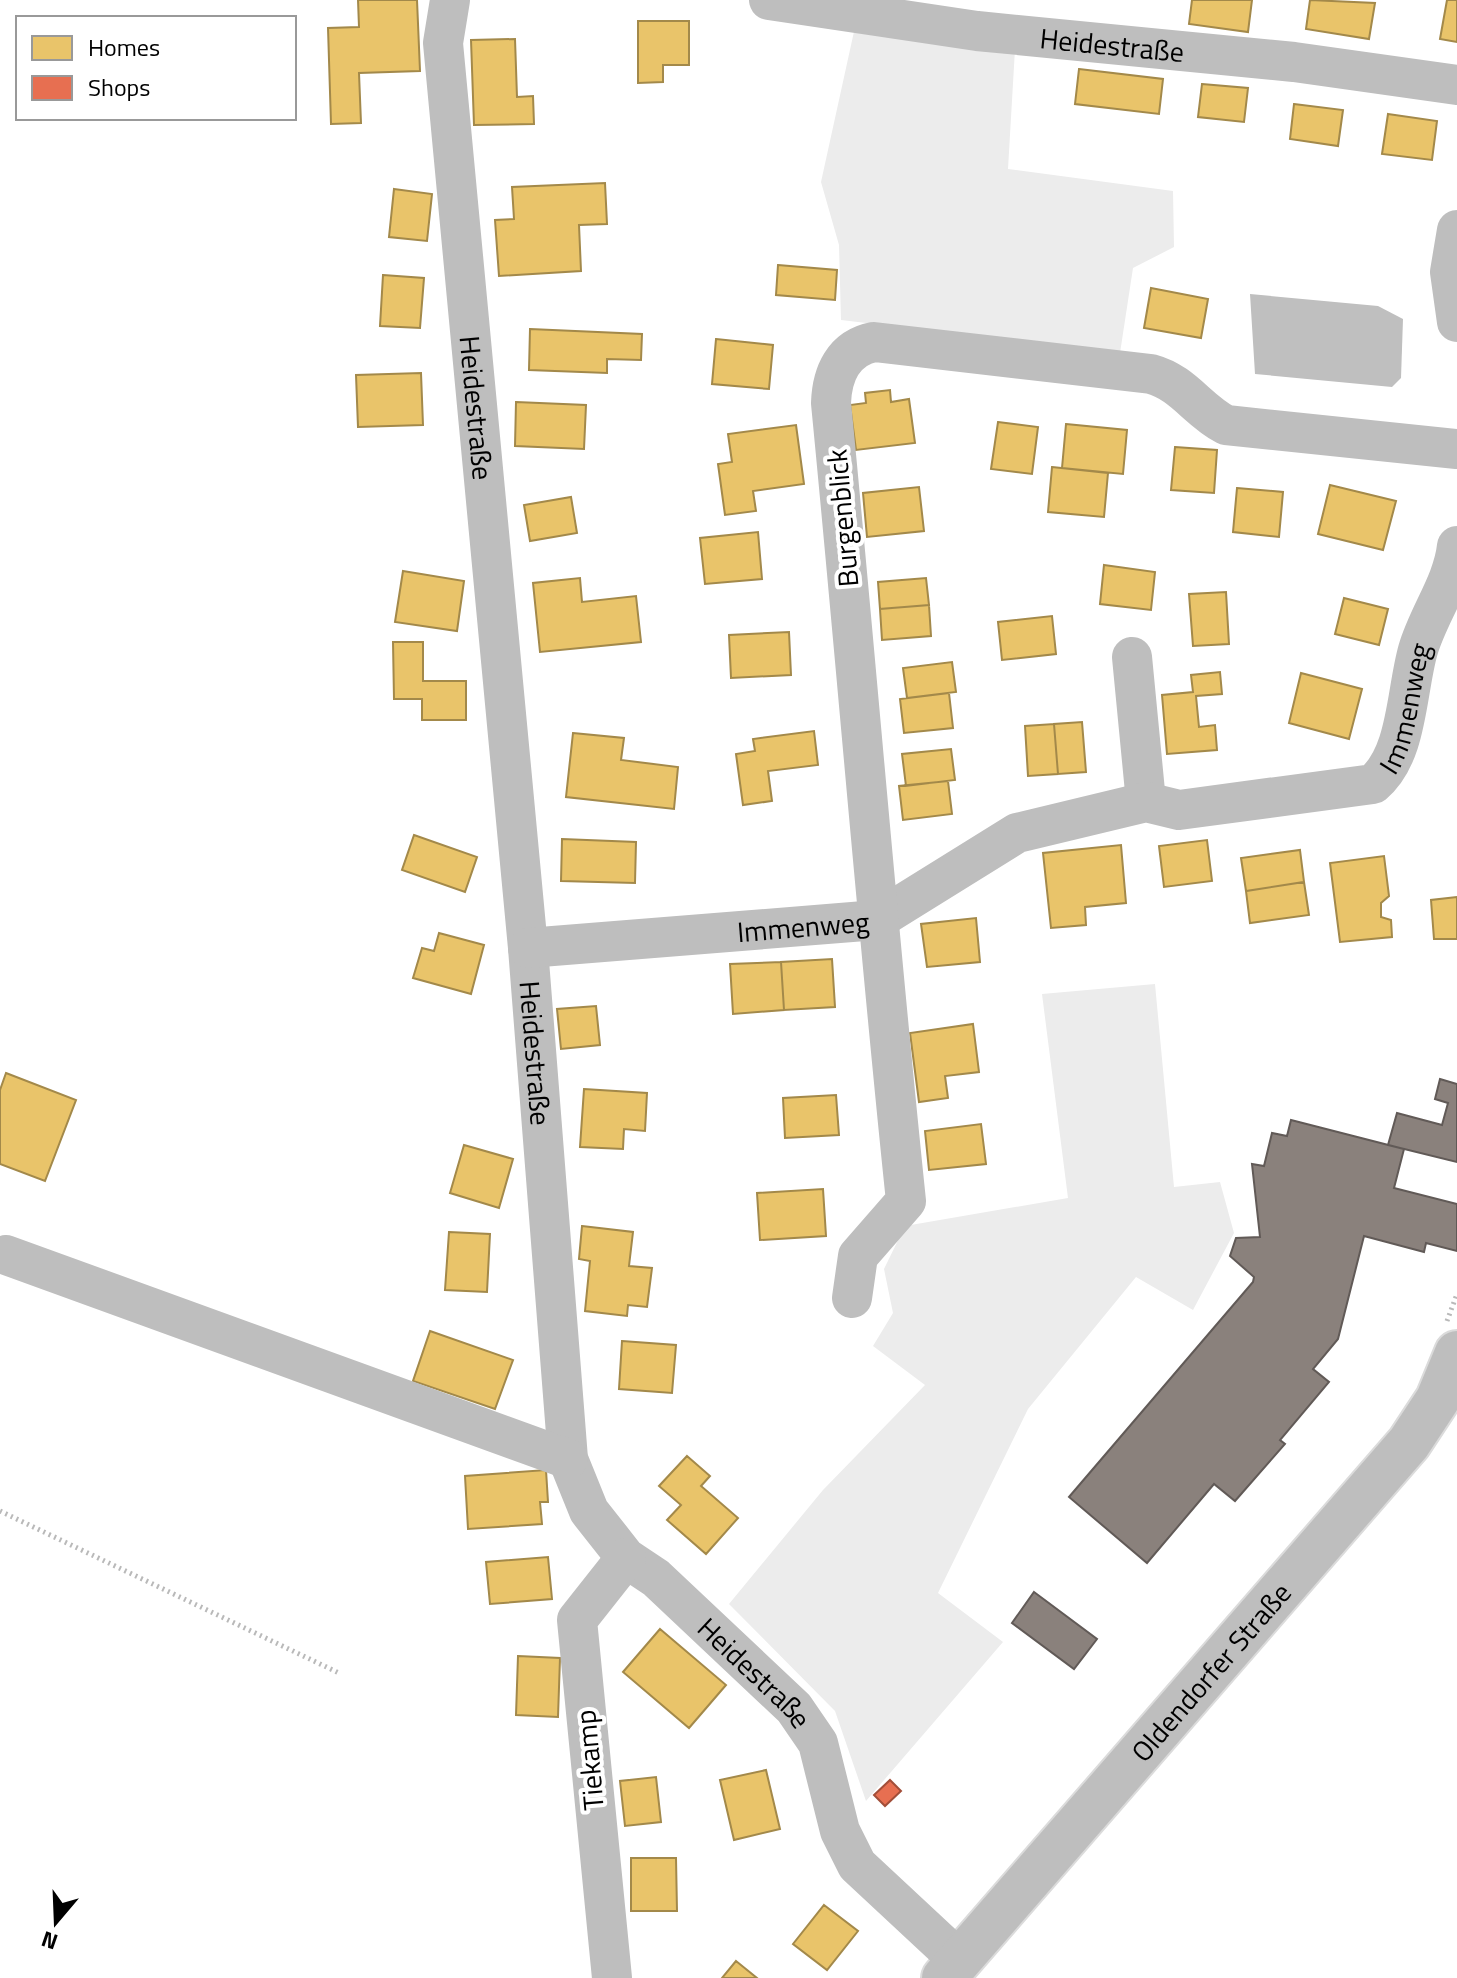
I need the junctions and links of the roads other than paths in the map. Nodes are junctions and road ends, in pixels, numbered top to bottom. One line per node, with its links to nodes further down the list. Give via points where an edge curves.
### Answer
1 (450, 0): 11 (street, Heidestraße, via 443,43)
2 (769, 0): 3 (street, Heidestraße, via 977,31 1294,62)
3 (1457, 85)
4 (1457, 230): 5 (street, via 1450,272)
5 (1457, 322)
6 (1457, 449): 10 (street, Burgenblick, via 1226,425 1170,380 1151,374 874,342 850,352 839,366 831,403)
7 (1457, 546): 9 (street, Immenweg, via 1418,648 1393,763 1384,775 1361,787 1179,810)
8 (1132, 657): 9 (street)
9 (1146, 802): 10 (street, Immenweg, via 1017,833)
10 (877, 920): 11 (street, Immenweg); 13 (street, Burgenblick, via 906,1201 858,1256)
11 (528, 948): 16 (street, Heidestraße)
12 (6, 1255): 16 (street)
13 (852, 1298)
14 (1457, 1353): 15 (main road, Oldendorfer Straße)
15 (1448, 1402): 18 (main road, Oldendorfer Straße)
16 (568, 1459): 17 (street, Heidestraße, via 589,1511)
17 (626, 1558): 18 (street, Heidestraße, via 656,1578 794,1708 818,1743 840,1831 857,1865); 19 (street, Tiekamp, via 577,1620)
18 (951, 1969)
19 (612, 1978)

